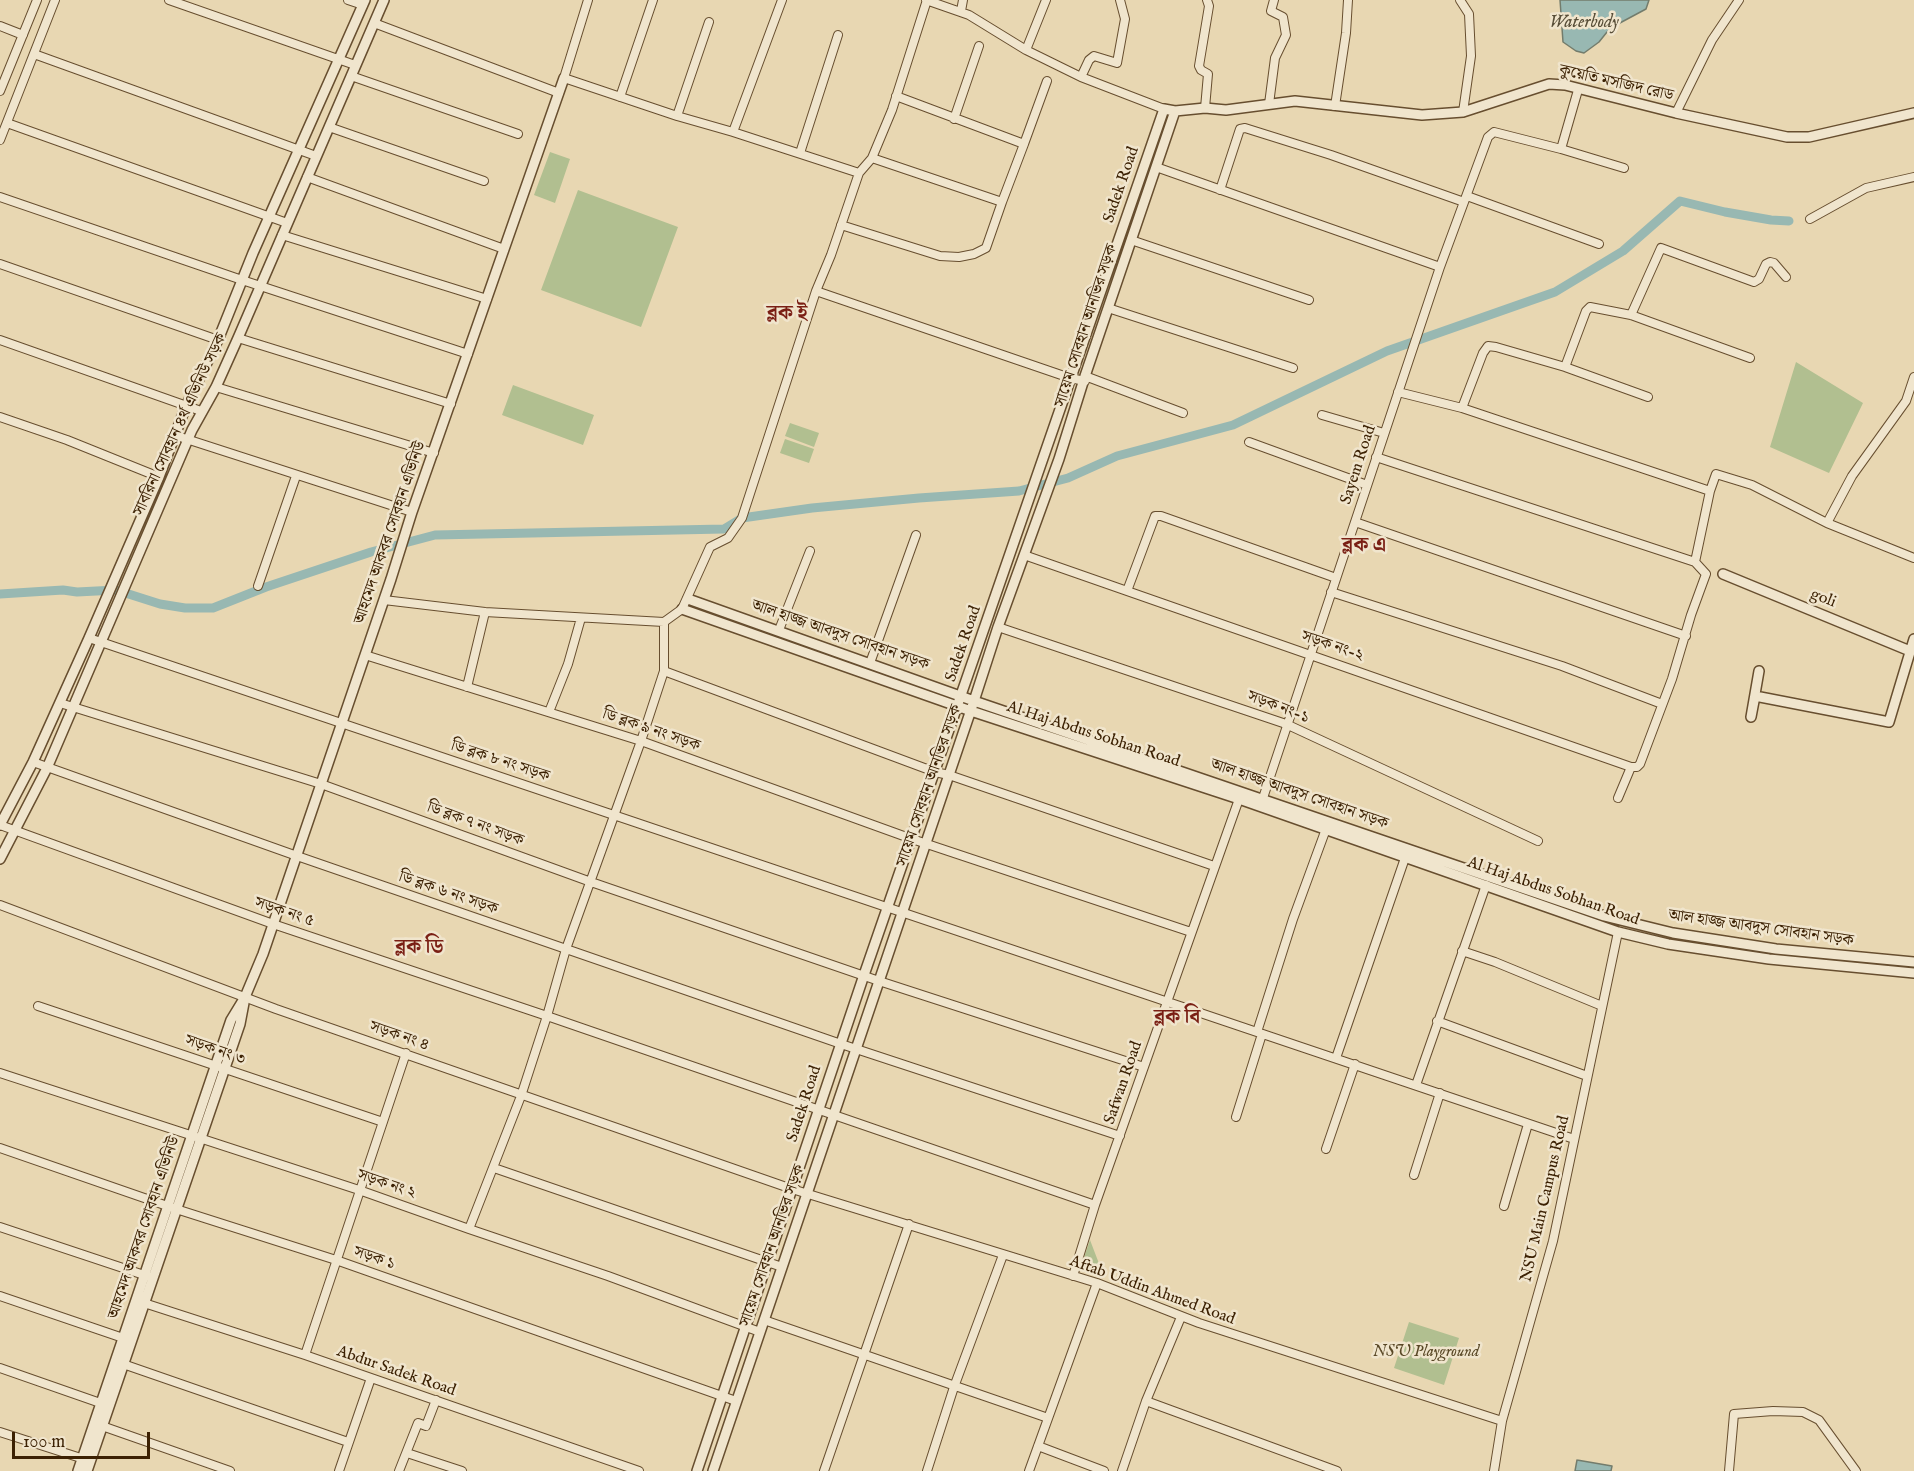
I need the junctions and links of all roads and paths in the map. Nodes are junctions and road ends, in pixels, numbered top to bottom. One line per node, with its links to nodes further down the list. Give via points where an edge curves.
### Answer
1 (37, 0): 23 (street)
2 (55, 0): 27 (street)
3 (169, 0): 28 (street)
4 (348, 0): 18 (street)
5 (384, 0): 21 (street, সাবরিনা সোবহান ৪র্থ এভিনিউ সড়ক)
6 (588, 0): 32 (street)
7 (653, 0): 38 (street)
8 (782, 0): 51 (street)
9 (927, 0): 19 (street); 37 (street)
10 (963, 0): 19 (street)
11 (1046, 0): 26 (street)
12 (1120, 0): 31 (street, via 1125,19 1117,63 1094,56)
13 (1207, 0): 41 (street, via 1199,66 1208,74)
14 (1274, 0): 39 (street, via 1271,11 1283,17 1286,35 1275,58)
15 (1348, 0): 40 (street)
16 (1461, 0): 44 (street, via 1469,14 1471,56)
17 (1740, 0): 45 (street, via 1712,40)
18 (364, 3): 28 (street, সাবরিনা সোবহান ৪র্থ এভিনিউ সড়ক)
19 (961, 11): 26 (street)
20 (709, 22): 47 (street)
21 (374, 23): 29 (street, সাবরিনা সোবহান ৪র্থ এভিনিউ সড়ক); 36 (street)
22 (0, 26): 23 (street)
23 (23, 35): 35 (street)
24 (838, 36): 57 (street)
25 (979, 46): 48 (street)
26 (1026, 50): 31 (street)
27 (34, 54): 49 (street); 56 (street)
28 (339, 59): 29 (street); 56 (street, সাবরিনা সোবহান ৪র্থ এভিনিউ সড়ক)
29 (355, 65): 30 (street, সাবরিনা সোবহান ৪র্থ এভিনিউ সড়ক)
30 (351, 76): 50 (street, সাবরিনা সোবহান ৪র্থ এভিনিউ সড়ক); 52 (street)
31 (1082, 77): 42 (street)
32 (564, 78): 36 (street, আহমেদ আকবর সোবহান এভিনিউ); 38 (street)
33 (1047, 81): 54 (street)
34 (1578, 90): 44 (street, কুয়েতি মসজিদ রোড, via 1549,84); 45 (street, কুয়েতি মসজিদ রোড); 55 (street)
35 (0, 91)
36 (559, 93): 77 (street, আহমেদ আকবর সোবহান এভিনিউ)
37 (896, 96): 48 (street); 59 (street)
38 (620, 97): 47 (street)
39 (1269, 104): 40 (street, কুয়েতি মসজিদ রোড, via 1295,101); 41 (street, কুয়েতি মসজিদ রোড, via 1227,110)
40 (1335, 106): 44 (street, কুয়েতি মসজিদ রোড, via 1422,115)
41 (1205, 108): 43 (street, কুয়েতি মসজিদ রোড)
42 (1164, 109): 43 (street, কুয়েতি মসজিদ রোড); 96 (street, Sadek Road)
43 (1175, 111): 60 (street, সায়েম সোবহান আনভির সড়ক)
44 (1463, 112)
45 (1676, 113): 46 (street, কুয়েতি মসজিদ রোড, via 1761,133 1809,137)
46 (1914, 113)
47 (677, 116): 51 (street)
48 (954, 119): 54 (street)
49 (7, 123): 53 (street); 70 (street)
50 (329, 127): 58 (street, সাবরিনা সোবহান ৪র্থ এভিনিউ সড়ক); 65 (street)
51 (733, 132): 57 (street)
52 (518, 134)
53 (0, 140)
54 (1024, 144): 69 (street)
55 (1561, 149): 61 (street); 68 (street, Sayem Road, via 1494,132 1488,137)
56 (299, 151): 58 (street); 70 (street, সাবরিনা সোবহান ৪র্থ এভিনিউ সড়ক)
57 (800, 153): 62 (street)
58 (316, 156): 63 (street, সাবরিনা সোবহান ৪র্থ এভিনিউ সড়ক)
59 (872, 158): 62 (street); 69 (street)
60 (1156, 167): 66 (street); 75 (street, সায়েম সোবহান আনভির সড়ক)
61 (1624, 168)
62 (859, 173): 73 (street)
63 (307, 177): 72 (street, সাবরিনা সোবহান ৪র্থ এভিনিউ সড়ক); 77 (street)
64 (1914, 177): 71 (street, via 1866,188)
65 (484, 181)
66 (1220, 190): 68 (street, via 1240,129 1245,128); 79 (street)
67 (0, 197): 81 (street)
68 (1465, 199): 76 (street); 79 (street, Sayem Road)
69 (1002, 201): 73 (street, via 986,248 959,257 940,256)
70 (270, 217): 72 (street); 81 (street, সাবরিনা সোবহান ৪র্থ এভিনিউ সড়ক)
71 (1809, 219)
72 (287, 224): 74 (street, সাবরিনা সোবহান ৪র্থ এভিনিউ সড়ক)
73 (841, 225): 83 (street)
74 (282, 235): 82 (street, সাবরিনা সোবহান ৪র্থ এভিনিউ সড়ক); 84 (street)
75 (1131, 240): 85 (street); 86 (street, সায়েম সোবহান আনভির সড়ক)
76 (1599, 244)
77 (504, 249): 84 (street, আহমেদ আকবর সোবহান এভিনিউ)
78 (0, 264): 90 (street)
79 (1440, 267): 99 (street, Sayem Road)
80 (1786, 277): 87 (street, via 1770,262 1754,282 1661,248)
81 (242, 280): 82 (street); 90 (street, সাবরিনা সোবহান ৪র্থ এভিনিউ সড়ক)
82 (261, 286): 88 (street, সাবরিনা সোবহান ৪র্থ এভিনিউ সড়ক); 91 (street)
83 (816, 291): 96 (street); 131 (street, via 742,518 728,538 710,547)
84 (487, 299): 91 (street, আহমেদ আকবর সোবহান এভিনিউ)
85 (1309, 300)
86 (1108, 308): 93 (street); 97 (street, সায়েম সোবহান আনভির সড়ক)
87 (1631, 315): 92 (street); 94 (street, via 1590,307)
88 (238, 338): 98 (street, সাবরিনা সোবহান ৪র্থ এভিনিউ সড়ক); 101 (street)
89 (0, 340): 102 (street)
90 (218, 340): 102 (street, সাবরিনা সোবহান ৪র্থ এভিনিউ সড়ক)
91 (468, 354): 101 (street, আহমেদ আকবর সোবহান এভিনিউ)
92 (1750, 358)
93 (1293, 368)
94 (1565, 368): 100 (street); 103 (street, via 1488,346)
95 (1914, 377): 120 (street, via 1906,400 1852,476)
96 (1070, 378): 97 (street); 150 (street, Sadek Road)
97 (1085, 379): 105 (street); 123 (street, সায়েম সোবহান আনভির সড়ক)
98 (216, 387): 104 (street, সাবরিনা সোবহান ৪র্থ এভিনিউ সড়ক); 112 (street)
99 (1398, 392): 103 (street); 108 (street, Sayem Road)
100 (1648, 397)
101 (451, 404): 112 (street, আহমেদ আকবর সোবহান এভিনিউ)
102 (186, 406): 104 (street); 109 (street, সাবরিনা সোবহান ৪র্থ এভিনিউ সড়ক)
103 (1462, 408): 117 (street)
104 (201, 411): 110 (street, সাবরিনা সোবহান ৪র্থ এভিনিউ সড়ক)
105 (1183, 413)
106 (1322, 415): 108 (street)
107 (0, 417): 115 (street)
108 (1384, 434): 113 (street, Sayem Road)
109 (174, 435): 110 (street); 115 (street, সাবরিনা সোবহান ৪র্থ এভিনিউ সড়ক)
110 (188, 440): 114 (street); 142 (street, সাবরিনা সোবহান ৪র্থ এভিনিউ সড়ক)
111 (1249, 442): 116 (street)
112 (434, 453): 118 (street, আহমেদ আকবর সোবহান এভিনিউ)
113 (1376, 457): 116 (street, Sayem Road); 125 (street)
114 (296, 476): 118 (street); 128 (street)
115 (159, 477): 140 (street, সাবরিনা সোবহান ৪র্থ এভিনিউ সড়ক)
116 (1367, 485): 119 (street, Sayem Road)
117 (1710, 491): 120 (street, via 1716,474 1752,485); 125 (street)
118 (412, 512): 132 (street, আহমেদ আকবর সোবহান এভিনিউ)
119 (1355, 522): 127 (street, Sayem Road); 139 (street)
120 (1827, 523): 124 (street)
121 (916, 535): 146 (street)
122 (810, 551): 138 (street)
123 (1024, 555): 129 (street, সড়ক নং-২); 137 (street, সায়েম সোবহান আনভির সড়ক)
124 (1914, 558)
125 (1695, 562): 139 (street, via 1706,574)
126 (1724, 574): 143 (street, goli)
127 (1336, 578): 129 (street, via 1155,516); 130 (street, Sayem Road)
128 (258, 586)
129 (1127, 591): 144 (street, সড়ক নং-২)
130 (1331, 592): 144 (street, Sayem Road); 154 (street, via 1563,666)
131 (688, 599): 133 (street); 138 (street, আল হাজ্জ আবদুস সোবহান সড়ক)
132 (384, 600): 134 (street); 145 (street, আহমেদ আকবর সোবহান এভিনিউ)
133 (682, 609): 136 (street); 155 (street, Al Haj Abdus Sobhan Road)
134 (485, 612): 135 (street); 149 (street)
135 (581, 618): 136 (street); 158 (street)
136 (664, 622): 147 (street)
137 (998, 627): 152 (street, সায়েম সোবহান আনভির সড়ক); 161 (street, সড়ক নং-১)
138 (779, 630): 146 (street, আল হাজ্জ আবদুস সোবহান সড়ক)
139 (1686, 636): 154 (street)
140 (89, 638): 142 (street, ডি ব্লক ৮ নং সড়ক); 153 (street, সাবরিনা সোবহান ৪র্থ এভিনিউ সড়ক)
141 (1914, 639): 143 (street)
142 (101, 642): 156 (street, সাবরিনা সোবহান ৪র্থ এভিনিউ সড়ক); 160 (street, ডি ব্লক ৮ নং সড়ক)
143 (1910, 651): 151 (street, via 1889,722)
144 (1311, 654): 161 (street, Sayem Road); 164 (street, সড়ক নং-২)
145 (364, 655): 149 (street, ডি ব্লক ৯ নং সড়ক); 160 (street, আহমেদ আকবর সোবহান এভিনিউ)
146 (870, 663): 150 (street, আল হাজ্জ আবদুস সোবহান সড়ক)
147 (664, 671): 162 (street); 166 (street)
148 (1759, 671): 151 (street)
149 (467, 687): 158 (street, ডি ব্লক ৯ নং সড়ক)
150 (962, 695): 152 (street, আল হাজ্জ আবদুস সোবহান সড়ক); 155 (street, Sadek Road)
151 (1755, 696): 159 (street)
152 (975, 701): 157 (street, সায়েম সোবহান আনভির সড়ক); 169 (street, আল হাজ্জ আবদুস সোবহান সড়ক)
153 (60, 703): 156 (street, ডি ব্লক ৭ নং সড়ক); 163 (street, সাবরিনা সোবহান ৪র্থ এভিনিউ সড়ক)
154 (1662, 704): 164 (street, via 1640,764)
155 (958, 706): 157 (street, Al Haj Abdus Sobhan Road); 166 (street, Sadek Road)
156 (74, 707): 165 (street, সাবরিনা সোবহান ৪র্থ এভিনিউ সড়ক); 168 (street, ডি ব্লক ৭ নং সড়ক)
157 (971, 711): 167 (street, সায়েম সোবহান আনভির সড়ক); 171 (street, Al Haj Abdus Sobhan Road)
158 (549, 712): 162 (street, ডি ব্লক ৯ নং সড়ক)
159 (1751, 717)
160 (341, 724): 168 (street, আহমেদ আকবর সোবহান এভিনিউ); 172 (street, ডি ব্লক ৮ নং সড়ক)
161 (1286, 724): 169 (street, Sayem Road); 177 (street, সড়ক নং-১)
162 (641, 741): 172 (street); 176 (street, ডি ব্লক ৯ নং সড়ক)
163 (33, 762): 165 (street, ডি ব্লক ৬ নং সড়ক); 173 (street, সাবরিনা সোবহান ৪র্থ এভিনিউ সড়ক)
164 (1631, 767): 170 (street)
165 (47, 768): 175 (street, সাবরিনা সোবহান ৪র্থ এভিনিউ সড়ক); 179 (street, ডি ব্লক ৬ নং সড়ক)
166 (935, 772): 167 (street); 176 (street, Sadek Road)
167 (949, 775): 178 (street, সায়েম সোবহান আনভির সড়ক); 182 (street)
168 (321, 784): 179 (street, আহমেদ আকবর সোবহান এভিনিউ); 183 (street, ডি ব্লক ৭ নং সড়ক)
169 (1263, 798): 194 (street, আল হাজ্জ আবদুস সোবহান সড়ক, via 1648,928 1776,949)
170 (1618, 798)
171 (1239, 799): 174 (street, Al Haj Abdus Sobhan Road); 182 (street, Safwan Road)
172 (615, 814): 183 (street); 186 (street, ডি ব্লক ৮ নং সড়ক)
173 (0, 825): 175 (street, সড়ক নং ৫)
174 (1326, 829): 180 (street, Al Haj Abdus Sobhan Road); 204 (street, via 1293,919)
175 (15, 830): 181 (street, সাবরিনা সোবহান ৪র্থ এভিনিউ সড়ক); 188 (street, সড়ক নং ৫)
176 (912, 839): 178 (street, ডি ব্লক ৯ নং সড়ক); 186 (street, Sadek Road)
177 (1538, 841)
178 (926, 844): 187 (street, সায়েম সোবহান আনভির সড়ক); 189 (street, ডি ব্লক ৯ নং সড়ক)
179 (297, 856): 188 (street, আহমেদ আকবর সোবহান এভিনিউ); 191 (street, ডি ব্লক ৬ নং সড়ক)
180 (1405, 858): 184 (street, Al Haj Abdus Sobhan Road); 208 (street)
181 (0, 860)
182 (1214, 866): 189 (street, Safwan Road)
183 (591, 882): 191 (street); 196 (street, ডি ব্লক ৭ নং সড়ক)
184 (1486, 885): 190 (street, Al Haj Abdus Sobhan Road); 192 (street)
185 (0, 905): 198 (street, সড়ক নং ৪)
186 (888, 908): 187 (street, ডি ব্লক ৮ নং সড়ক); 196 (street, Sadek Road)
187 (902, 914): 197 (street, সায়েম সোবহান আনভির সড়ক); 199 (street, ডি ব্লক ৮ নং সড়ক)
188 (273, 924): 198 (street, আহমেদ আকবর সোবহান এভিনিউ); 202 (street, সড়ক নং ৫)
189 (1191, 932): 199 (street, Safwan Road)
190 (1618, 932): 193 (street, Al Haj Abdus Sobhan Road); 201 (street, NSU Main Campus Road)
191 (566, 949): 202 (street); 205 (street, ডি ব্লক ৬ নং সড়ক)
192 (1462, 951): 201 (street); 203 (street)
193 (1773, 960): 195 (street, আল হাজ্জ আবদুস সোবহান সড়ক)
194 (1914, 962)
195 (1914, 973)
196 (864, 975): 197 (street, ডি ব্লক ৭ নং সড়ক); 205 (street, Sadek Road)
197 (879, 981): 206 (street, সায়েম সোবহান আনভির সড়ক); 211 (street, ডি ব্লক ৭ নং সড়ক)
198 (245, 998): 207 (street, সড়ক নং ৪); 210 (street, আহমেদ আকবর সোবহান এভিনিউ, via 240,1024)
199 (1166, 1000): 204 (street, ডি ব্লক ৮ নং সড়ক); 211 (street, Safwan Road)
200 (38, 1006): 210 (street, সড়ক নং ৩)
201 (1602, 1006): 213 (street, NSU Main Campus Road)
202 (547, 1016): 216 (street); 217 (street, সড়ক নং ৫)
203 (1437, 1021): 213 (street); 214 (street)
204 (1260, 1033): 208 (street, ডি ব্লক ৮ নং সড়ক); 219 (street)
205 (841, 1044): 206 (street, ডি ব্লক ৬ নং সড়ক); 217 (street, Sadek Road)
206 (856, 1049): 218 (street, সায়েম সোবহান আনভির সড়ক); 222 (street, ডি ব্লক ৬ নং সড়ক)
207 (406, 1053): 216 (street, সড়ক নং ৪); 220 (street)
208 (1336, 1058): 209 (street, ডি ব্লক ৮ নং সড়ক)
209 (1355, 1064): 214 (street, ডি ব্লক ৮ নং সড়ক); 226 (street)
210 (220, 1067): 220 (street, সড়ক নং ৩); 223 (street, আহমেদ আকবর সোবহান এভিনিউ)
211 (1144, 1067): 222 (street, Safwan Road)
212 (0, 1073): 223 (street, সড়ক নং ২)
213 (1587, 1076): 224 (street, NSU Main Campus Road)
214 (1416, 1085): 215 (street, ডি ব্লক ৮ নং সড়ক)
215 (1440, 1093): 221 (street, ডি ব্লক ৮ নং সড়ক); 228 (street)
216 (522, 1096): 227 (street); 229 (street, সড়ক নং ৪)
217 (819, 1110): 218 (street, সড়ক নং ৫); 229 (street, Sadek Road)
218 (834, 1115): 231 (street, সায়েম সোবহান আনভির সড়ক); 232 (street, সড়ক নং ৫)
219 (1236, 1117)
220 (382, 1122): 230 (street)
221 (1528, 1124): 224 (street, ডি ব্লক ৮ নং সড়ক); 233 (street)
222 (1119, 1136): 232 (street, Safwan Road)
223 (196, 1138): 230 (street, সড়ক নং ২); 234 (street, আহমেদ আকবর সোবহান এভিনিউ)
224 (1574, 1139): 264 (street, NSU Main Campus Road, via 1553,1241)
225 (0, 1148): 234 (street, সড়ক ১)
226 (1326, 1149)
227 (494, 1168): 237 (street); 240 (street)
228 (1414, 1175)
229 (792, 1189): 231 (street, Aftab Uddin Ahmed Road); 240 (street, Sadek Road)
230 (359, 1190): 237 (street, সড়ক নং ২); 239 (street)
231 (807, 1194): 235 (street, Aftab Uddin Ahmed Road); 241 (street, সায়েম সোবহান আনভির সড়ক)
232 (1095, 1205): 243 (street, Safwan Road)
233 (1504, 1206)
234 (172, 1208): 239 (street, সড়ক ১); 242 (street, আহমেদ আকবর সোবহান এভিনিউ)
235 (909, 1224): 238 (street, Aftab Uddin Ahmed Road); 252 (street)
236 (0, 1227): 242 (street)
237 (469, 1229): 249 (street, সড়ক নং ২)
238 (1003, 1255): 243 (street, Aftab Uddin Ahmed Road); 257 (street)
239 (336, 1260): 253 (street); 258 (street, সড়ক ১)
240 (768, 1262): 241 (street); 249 (street, Sadek Road)
241 (782, 1267): 248 (street, সায়েম সোবহান আনভির সড়ক)
242 (149, 1276): 246 (street, আহমেদ আকবর সোবহান এভিনিউ); 251 (street, আহমেদ আকবর সোবহান এভিনিউ)
243 (1073, 1276): 244 (street, Aftab Uddin Ahmed Road)
244 (1098, 1283): 247 (street, Aftab Uddin Ahmed Road); 263 (street)
245 (0, 1296): 251 (street)
246 (144, 1303): 251 (street, আহমেদ আকবর সোবহান এভিনিউ); 253 (street, Abdur Sadek Road)
247 (1181, 1317): 261 (street); 264 (street, Aftab Uddin Ahmed Road)
248 (764, 1320): 250 (street, সায়েম সোবহান আনভির সড়ক); 252 (street)
249 (747, 1326): 250 (street, সড়ক নং ২); 258 (street, সায়েম সোবহান আনভির সড়ক)
250 (760, 1332): 260 (street, সায়েম সোবহান আনভির সড়ক)
251 (127, 1339): 254 (street, আহমেদ আকবর সোবহান এভিনিউ); 262 (street, আহমেদ আকবর সোবহান এভিনিউ)
252 (862, 1354): 257 (street); 279 (street)
253 (305, 1355): 256 (street, Abdur Sadek Road)
254 (123, 1364): 262 (street, আহমেদ আকবর সোবহান এভিনিউ); 267 (street)
255 (0, 1368): 262 (street)
256 (371, 1378): 259 (street, Abdur Sadek Road); 267 (street)
257 (954, 1387): 263 (street); 280 (street)
258 (723, 1396): 260 (street, সড়ক ১); 277 (street, সায়েম সোবহান আনভির সড়ক)
259 (436, 1400): 269 (street, via 426,1426 418,1423); 276 (street, Abdur Sadek Road)
260 (736, 1401): 278 (street, সায়েম সোবহান আনভির সড়ক)
261 (1146, 1401): 283 (street); 284 (street)
262 (105, 1404): 265 (street, আহমেদ আকবর সোবহান এভিনিউ); 270 (street, আহমেদ আকবর সোবহান এভিনিউ)
263 (1048, 1418): 268 (street)
264 (1502, 1421): 285 (street, NSU Main Campus Road)
265 (102, 1426): 270 (street, আহমেদ আকবর সোবহান এভিনিউ); 272 (street)
266 (0, 1432): 270 (street)
267 (348, 1442): 273 (street)
268 (1038, 1446): 281 (street); 282 (street)
269 (407, 1453): 274 (street); 275 (street)
270 (86, 1464): 271 (street, আহমেদ আকবর সোবহান এভিনিউ)
271 (78, 1471)
272 (230, 1471)
273 (339, 1471)
274 (399, 1471)
275 (462, 1471)
276 (639, 1471)
277 (697, 1471)
278 (713, 1471)
279 (824, 1471)
280 (927, 1471)
281 (1029, 1471)
282 (1104, 1471)
283 (1122, 1471)
284 (1337, 1471)
285 (1494, 1471)
286 (1729, 1471): 287 (street, via 1734,1414 1773,1411 1803,1412 1819,1420)
287 (1856, 1471)

